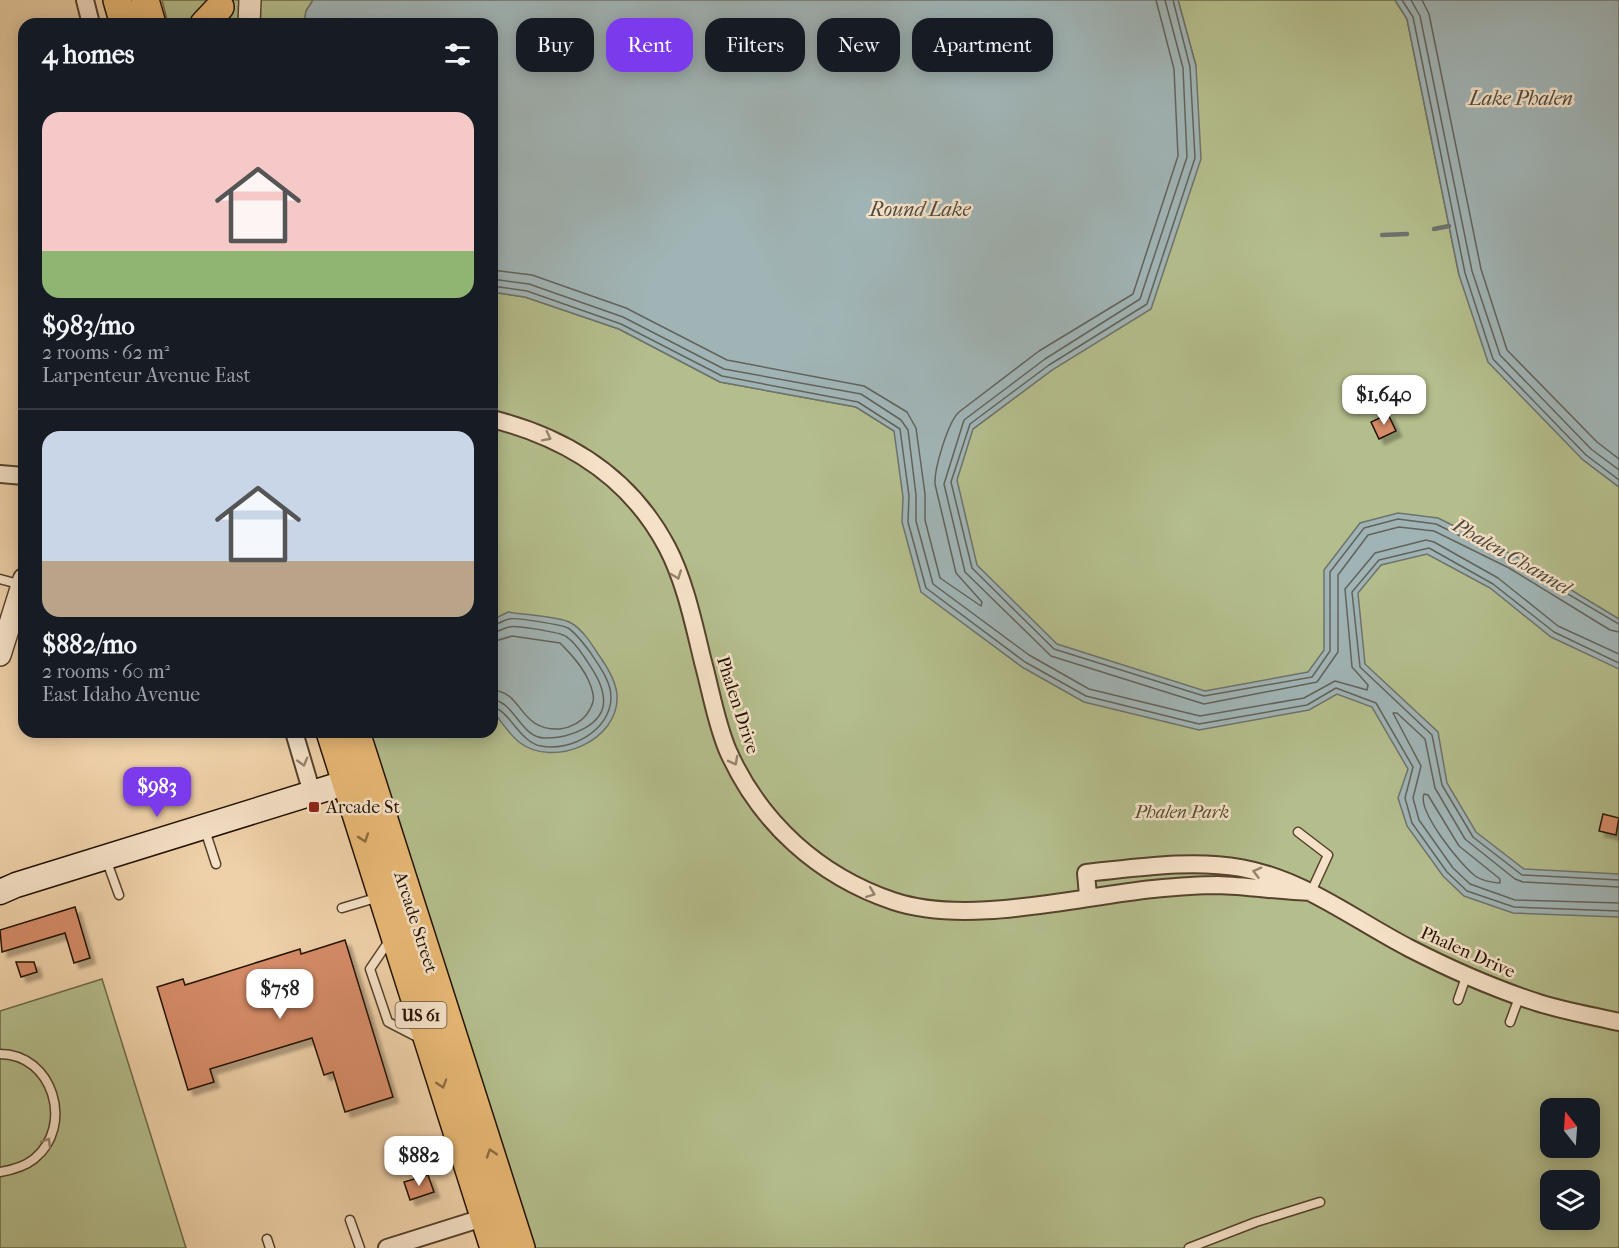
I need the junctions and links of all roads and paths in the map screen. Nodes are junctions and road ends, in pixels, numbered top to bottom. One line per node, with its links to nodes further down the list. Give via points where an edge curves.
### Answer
1 (85, 0): 4 (street)
2 (117, 0): 5 (main road)
3 (250, 0): 6 (street)
4 (90, 18)
5 (122, 18)
6 (249, 18)
7 (498, 420): 27 (street, Phalen Drive, one-way to 27, via 532,429 571,449 609,474 641,507 668,548 728,750 753,799 781,833 815,861 854,886 895,902 934,909 972,912)
8 (0, 474): 9 (street)
9 (18, 476)
10 (0, 579): 11 (lane)
11 (18, 581)
12 (18, 598): 13 (street)
13 (0, 655)
14 (296, 738): 18 (street, one-way to 18)
15 (333, 738): 17 (main road, Arcade Street / US 61)
16 (356, 738): 17 (main road, Arcade Street / US 61)
17 (357, 779): 18 (main road); 26 (main road, Arcade Street / US 61, one-way to 26); 37 (main road, Arcade Street / US 61, one-way to 17)
18 (312, 793): 19 (main road)
19 (204, 826): 21 (main road); 22 (lane)
20 (1298, 831): 24 (lane, via 1328,855)
21 (105, 857): 23 (main road); 25 (lane)
22 (216, 864)
23 (5, 888)
24 (1311, 892): 27 (street, Phalen Drive, via 1219,885); 27 (street, Phalen Drive, one-way to 27, via 1289,881 1240,868 1203,865 1086,873); 29 (street, Phalen Drive, via 1409,947)
25 (119, 895)
26 (383, 896): 28 (lane); 37 (main road, Arcade Street / US 61, one-way to 37, via 430,1043)
27 (1088, 896)
28 (342, 908)
29 (1467, 974): 30 (street, Phalen Drive); 31 (lane)
30 (1520, 995): 32 (lane); 33 (street, Phalen Drive)
31 (1458, 1000)
32 (1510, 1022)
33 (1619, 1022)
34 (0, 1054): 35 (lane, one-way to 34, via 34,1159 47,1145 56,1109 43,1074 27,1061)
35 (0, 1172)
36 (1320, 1202): 43 (lane)
37 (496, 1213): 40 (street); 41 (main road, Arcade Street / US 61); 42 (main road, Arcade Street / US 61)
38 (350, 1220): 39 (lane)
39 (360, 1248)
40 (387, 1248)
41 (494, 1248)
42 (521, 1248)
43 (1189, 1248)

